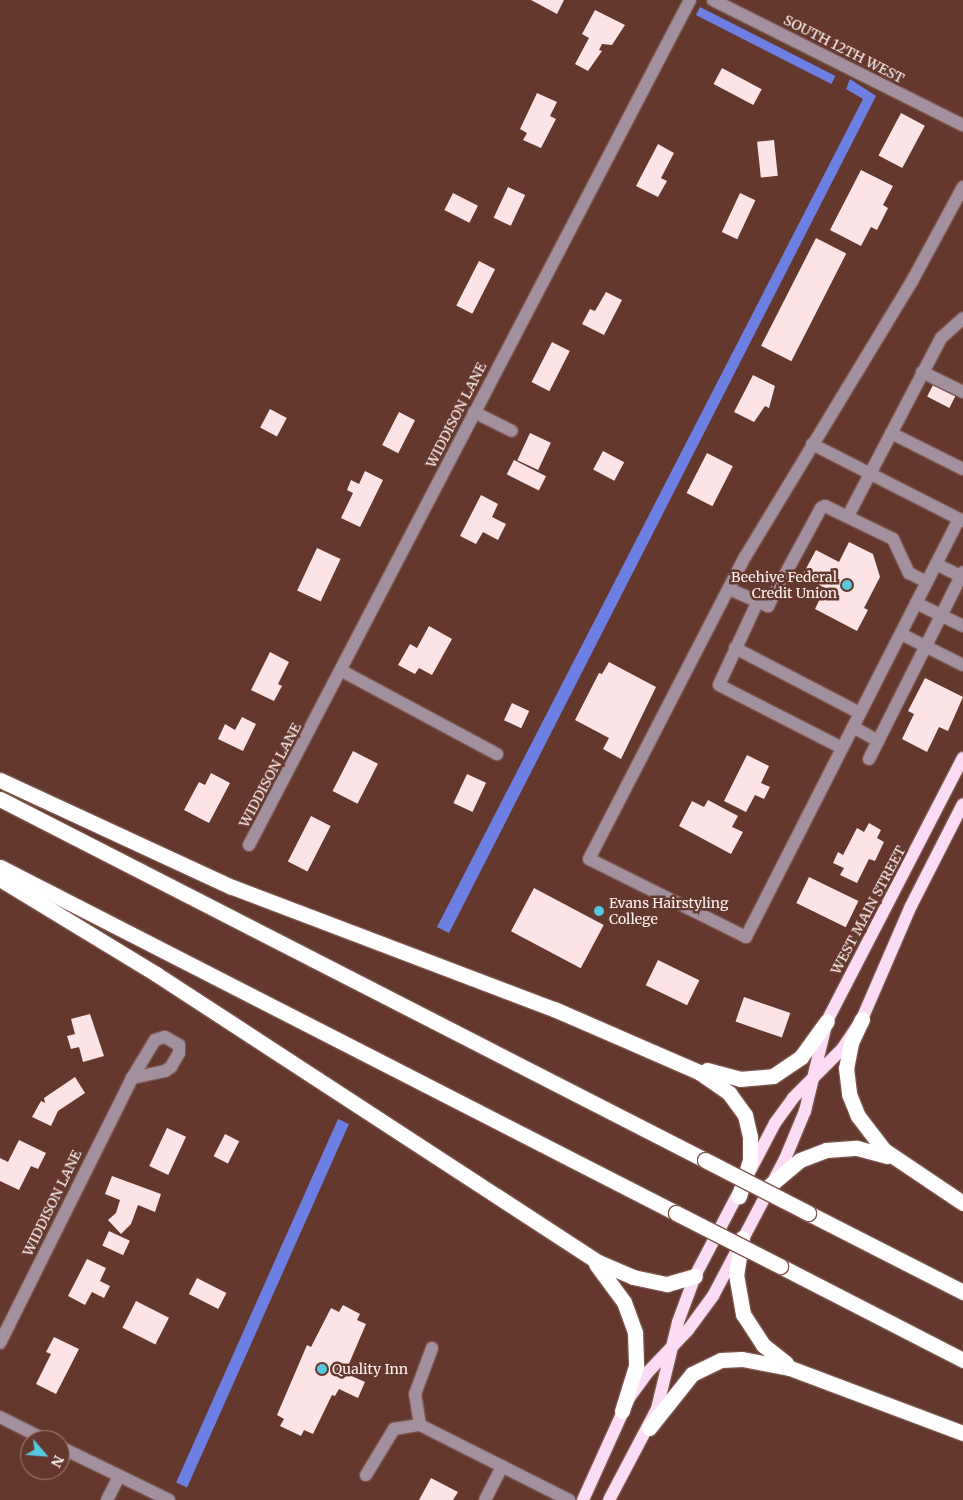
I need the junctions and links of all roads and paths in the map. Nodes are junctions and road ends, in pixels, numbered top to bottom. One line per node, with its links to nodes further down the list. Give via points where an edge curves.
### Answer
1 (690, 0): 8 (street, WIDDISON LANE)
2 (712, 0): 3 (street, SOUTH 12TH WEST)
3 (963, 125)
4 (963, 187): 11 (street, via 908,286)
5 (963, 318): 6 (street, via 941,338)
6 (922, 372): 7 (street); 10 (street)
7 (963, 392)
8 (474, 412): 9 (street); 28 (street, WIDDISON LANE)
9 (512, 431)
10 (891, 433): 12 (street); 13 (street)
11 (812, 444): 13 (street); 19 (street)
12 (963, 469)
13 (870, 473): 14 (street); 15 (street)
14 (848, 516): 18 (street, via 896,542 906,569); 20 (street, via 831,508 821,508 774,601 768,606)
15 (961, 520): 16 (street)
16 (936, 564): 17 (street); 18 (street)
17 (962, 574): 22 (street)
18 (927, 582): 21 (street)
19 (728, 589): 20 (street); 32 (street, via 589,859 746,937)
20 (757, 603): 26 (street)
21 (916, 603): 22 (street); 24 (street)
22 (941, 615): 23 (street); 25 (street)
23 (963, 626)
24 (901, 634): 25 (street); 29 (street)
25 (925, 647): 27 (street); 31 (street)
26 (735, 648): 29 (street); 32 (street, via 721,676 719,685 724,690)
27 (963, 665)
28 (342, 671): 33 (street); 39 (street, WIDDISON LANE)
29 (860, 713): 30 (street)
30 (853, 727): 31 (street); 32 (street)
31 (878, 741): 35 (street)
32 (842, 748)
33 (497, 754)
34 (963, 758): 43 (main road, WEST MAIN STREET)
35 (869, 759)
36 (0, 780): 44 (highway, via 232,887)
37 (0, 798): 54 (highway, bridge)
38 (963, 804): 42 (main road, WEST MAIN STREET, via 908,913)
39 (249, 845)
40 (0, 867): 58 (highway, bridge)
41 (0, 879): 52 (highway, via 164,978)
42 (862, 1020): 46 (main road, WEST MAIN STREET, via 842,1049); 47 (highway, via 848,1055 849,1094 864,1127)
43 (827, 1021): 44 (highway, via 793,1065 762,1079 730,1078); 46 (main road, WEST MAIN STREET)
44 (668, 1055): 49 (highway, via 722,1086 744,1115 750,1137 750,1160)
45 (132, 1078): 55 (street, WIDDISON LANE)
46 (812, 1079): 48 (main road, WEST MAIN STREET, via 800,1127); 49 (main road, WEST MAIN STREET, via 775,1123)
47 (896, 1160): 48 (highway, via 856,1148 826,1150 800,1160); 50 (highway)
48 (769, 1186): 51 (main road, WEST MAIN STREET)
49 (739, 1196): 53 (main road, WEST MAIN STREET)
50 (963, 1203)
51 (742, 1238): 56 (main road, WEST MAIN STREET, via 713,1296); 59 (highway, via 736,1274 743,1314 749,1327 767,1348)
52 (582, 1251): 53 (highway, via 615,1270 650,1281 674,1284); 60 (highway, via 616,1288 635,1332 636,1366)
53 (695, 1276): 56 (main road, WEST MAIN STREET)
54 (963, 1292)
55 (0, 1343)
56 (672, 1346): 60 (main road, WEST MAIN STREET, via 647,1373); 63 (main road, WEST MAIN STREET, via 663,1389)
57 (432, 1348): 62 (street, via 415,1394)
58 (963, 1360)
59 (805, 1374): 63 (highway, via 758,1360 732,1359 712,1363 684,1381); 65 (highway)
60 (622, 1411): 74 (main road, WEST MAIN STREET)
61 (0, 1417): 64 (street)
62 (420, 1425): 67 (street); 68 (street, via 394,1429)
63 (649, 1428): 75 (main road, WEST MAIN STREET)
64 (26, 1430)
65 (963, 1433)
66 (70, 1452): 69 (street)
67 (502, 1466): 72 (street); 73 (street)
68 (366, 1475)
69 (119, 1476): 70 (street); 71 (street)
70 (107, 1500)
71 (169, 1500)
72 (485, 1500)
73 (569, 1500)
74 (583, 1500)
75 (609, 1500)

